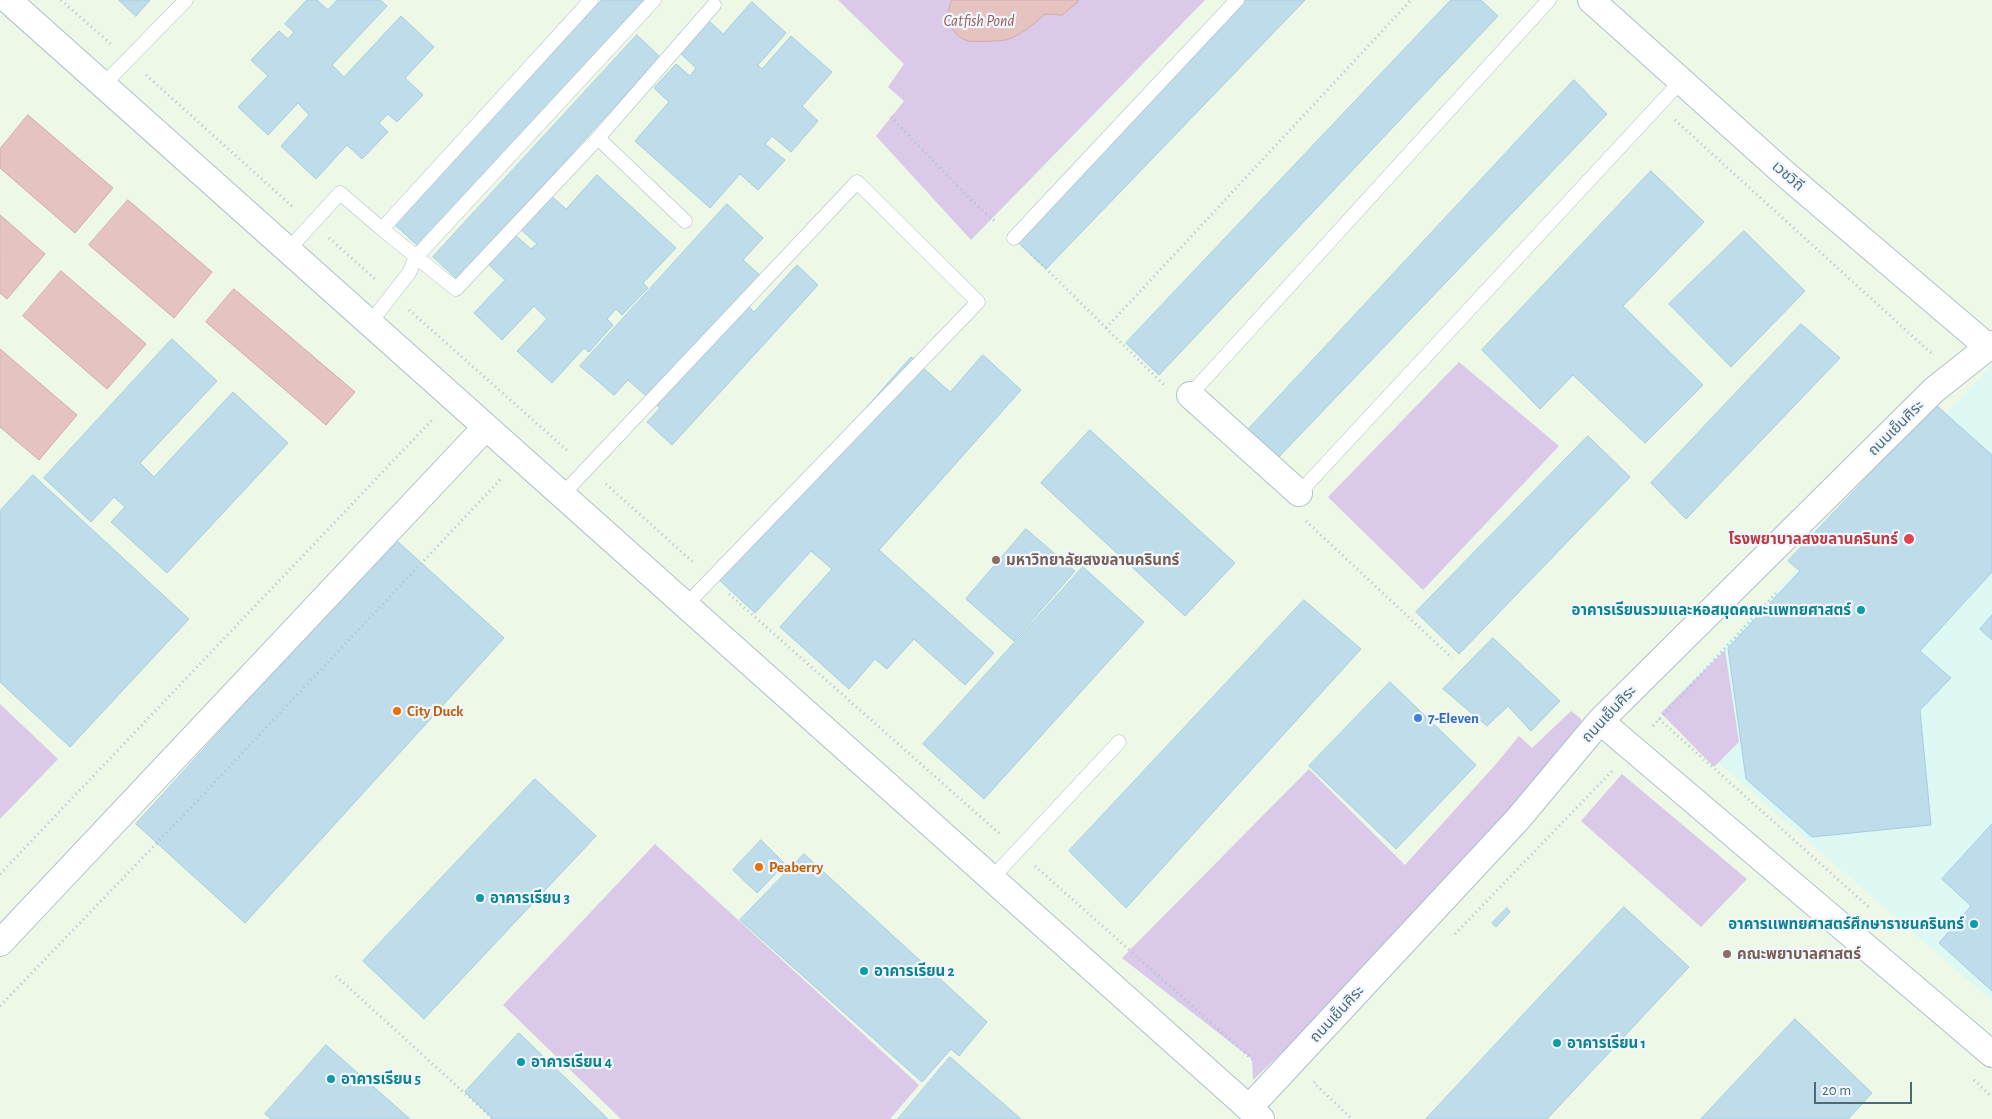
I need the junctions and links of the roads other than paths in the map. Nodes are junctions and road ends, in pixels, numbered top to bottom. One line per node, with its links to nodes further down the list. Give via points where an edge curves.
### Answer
1 (9, 0): 10 (street)
2 (186, 0): 10 (lane)
3 (591, 0): 13 (lane)
4 (654, 0): 16 (lane)
5 (1237, 0): 14 (lane)
6 (1549, 0): 19 (lane)
7 (1591, 0): 9 (street, เวชวิถี)
8 (714, 5): 11 (lane)
9 (1682, 80): 18 (street, เวชวิถี, via 1784,172); 22 (lane)
10 (104, 85): 15 (street)
11 (598, 138): 12 (lane); 16 (lane, via 456,289)
12 (684, 221)
13 (382, 229): 15 (lane, via 340,192); 16 (lane)
14 (1014, 238)
15 (288, 250): 17 (street)
16 (416, 257): 17 (lane, via 409,273)
17 (370, 323): 20 (street)
18 (1991, 347): 24 (street, ถนนเย็นศิระ, via 1934,390)
19 (1179, 393): 22 (street)
20 (486, 427): 21 (street); 27 (street)
21 (562, 495): 23 (street); 23 (lane, via 857,182 978,302)
22 (1301, 505)
23 (686, 605): 26 (street)
24 (1600, 721): 28 (street); 29 (street, ถนนเย็นศิระ, via 1518,819)
25 (1119, 742): 26 (lane)
26 (992, 878): 29 (street)
27 (0, 943)
28 (1992, 1054)
29 (1255, 1113)

